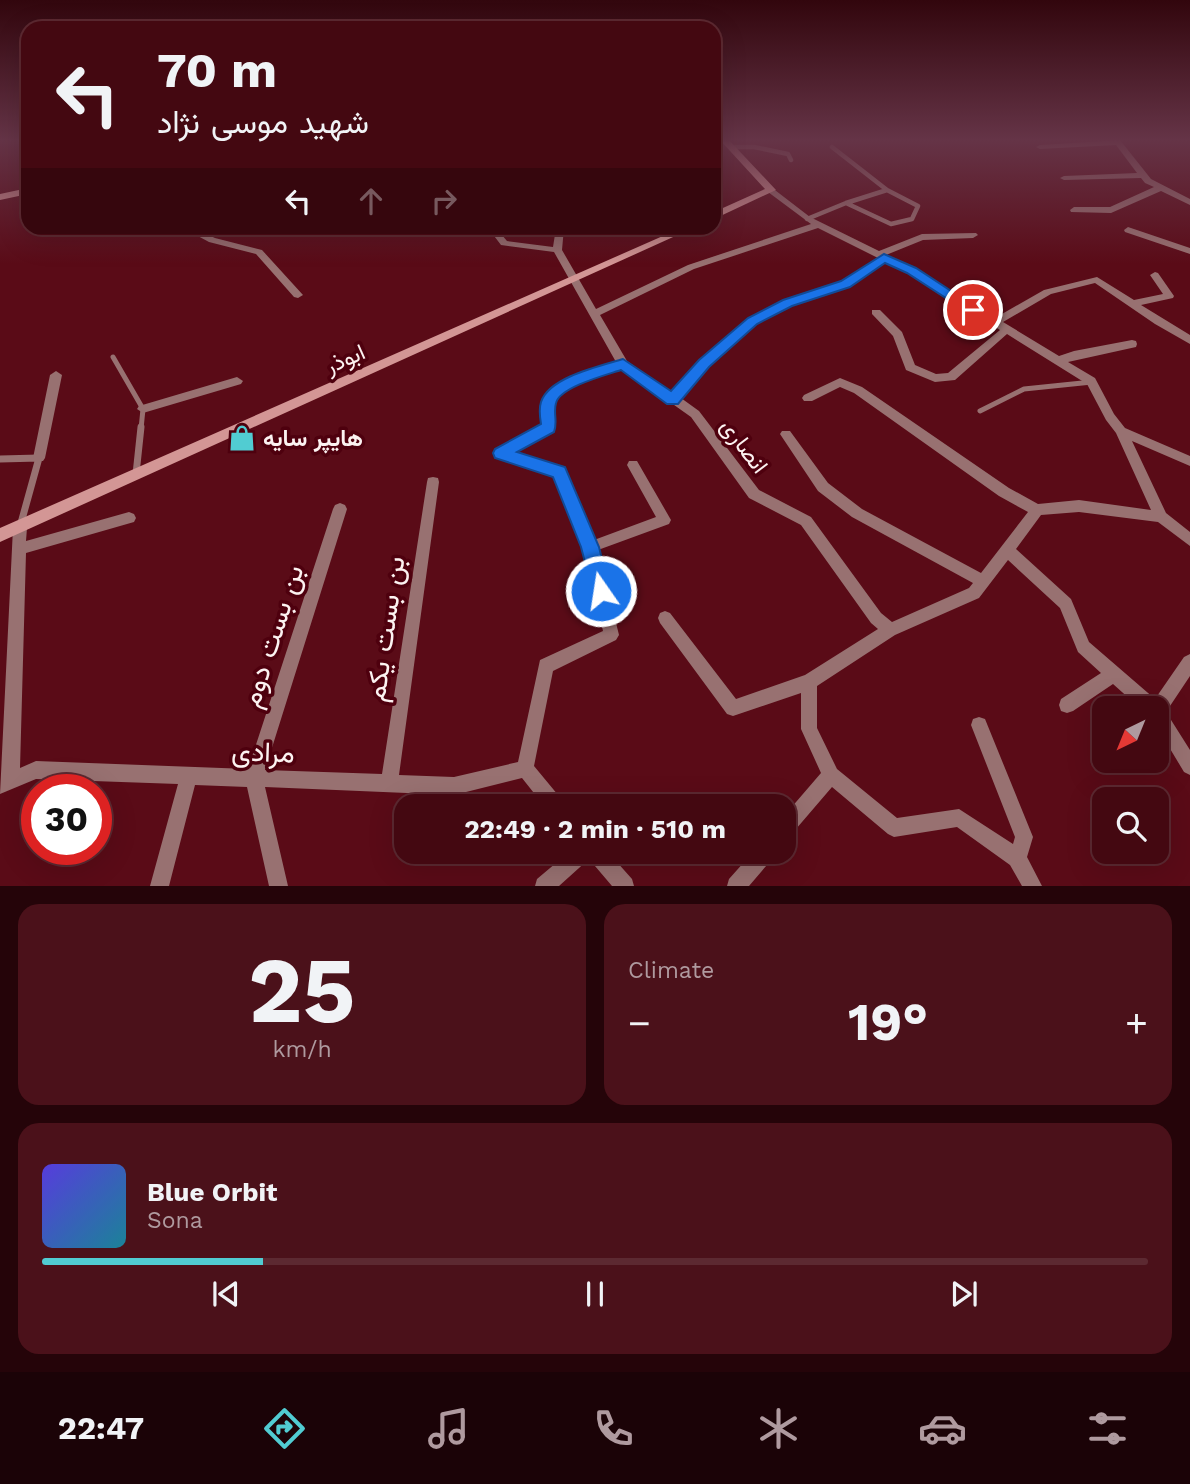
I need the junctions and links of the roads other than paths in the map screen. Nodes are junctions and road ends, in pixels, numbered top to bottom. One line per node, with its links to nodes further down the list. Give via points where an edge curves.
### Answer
1 (763, 181): 5 (street)
2 (876, 181): 6 (lane)
3 (1151, 181): 4 (street)
4 (1160, 188): 10 (street); 13 (street, via 1111,210)
5 (771, 190): 14 (street); 15 (street)
6 (887, 190): 11 (lane); 11 (lane, via 918,206 912,219 891,224)
7 (21, 192): 8 (street)
8 (0, 197)
9 (21, 201): 12 (street)
10 (1190, 202)
11 (846, 203): 15 (lane)
12 (0, 204)
13 (1074, 210)
14 (721, 213)
15 (807, 219): 16 (street)
16 (818, 225): 25 (street); 31 (street, via 691,267)
17 (1128, 230): 24 (street)
18 (973, 234): 25 (street, via 922,237)
19 (202, 235): 28 (street, via 259,252)
20 (498, 235): 23 (street, via 504,243)
21 (559, 235): 23 (street)
22 (672, 235): 27 (street, ابوذر)
23 (557, 250): 27 (street, انصاری)
24 (1190, 251)
25 (880, 256): 32 (street); 43 (street, via 846,284 788,303 753,321 704,364)
26 (1155, 275): 29 (street, via 1169,296)
27 (574, 279): 31 (street, انصاری); 52 (street, ابوذر)
28 (298, 295)
29 (1132, 304): 32 (street, via 1097,280 1048,292); 34 (street)
30 (876, 312): 33 (street, via 898,335 910,367 935,378 951,377)
31 (594, 314): 38 (street, انصاری)
32 (994, 323): 33 (street)
33 (1006, 330): 37 (street)
34 (1190, 340)
35 (1132, 344): 37 (street)
36 (113, 357): 44 (lane)
37 (1058, 361): 41 (street)
38 (623, 364): 43 (street, انصاری); 61 (street, via 554,392 548,403 548,427 501,453 560,472)
39 (56, 375): 48 (street)
40 (237, 381): 44 (street)
41 (1092, 382): 45 (lane, via 1024,389); 46 (street)
42 (808, 398): 55 (street, via 840,382 858,390)
43 (673, 400): 66 (street, انصاری, via 695,414 754,494 806,521 876,618)
44 (143, 409): 52 (lane)
45 (980, 411)
46 (1122, 431): 50 (street); 56 (street)
47 (786, 434): 64 (street, via 823,487 857,513)
48 (39, 458): 49 (lane); 58 (lane)
49 (0, 459)
50 (1190, 461)
51 (633, 464): 61 (street, via 664,520)
52 (136, 476): 58 (street, ابوذر)
53 (433, 482): 81 (street, بن بست یکم)
54 (340, 509): 79 (street, بن بست دوم)
55 (1037, 510): 56 (street, via 1079,506); 63 (street)
56 (1161, 517): 60 (street)
57 (129, 518): 62 (street)
58 (20, 528): 59 (street, ابوذر); 62 (street)
59 (0, 535)
60 (1190, 540)
61 (590, 547): 76 (street, via 611,635 546,666)
62 (19, 549): 80 (street)
63 (1007, 550): 64 (street); 68 (street, via 1066,604 1083,647)
64 (983, 581): 66 (street, via 974,593)
65 (665, 618): 69 (street, via 733,708)
66 (890, 630): 69 (street)
67 (1190, 662): 71 (street)
68 (1114, 674): 70 (street); 72 (street)
69 (809, 682): 77 (street, via 809,729)
70 (1139, 696)
71 (1166, 696)
72 (1067, 705)
73 (979, 725): 84 (street, via 1024,837)
74 (1169, 732): 75 (street)
75 (1190, 766)
76 (525, 769): 81 (street, مرادی, via 454,786); 82 (street)
77 (831, 775): 83 (street); 84 (street, via 894,828 959,818)
78 (189, 776): 79 (street, مرادی); 80 (street, مرادی, via 36,770); 88 (street)
79 (254, 778): 81 (street, مرادی); 89 (street)
80 (5, 782)
81 (389, 783)
82 (546, 794)
83 (796, 816)
84 (1017, 858): 93 (street)
85 (569, 864): 90 (street)
86 (606, 864): 91 (street)
87 (755, 864): 92 (street)
88 (159, 886)
89 (279, 886)
90 (544, 886)
91 (625, 886)
92 (736, 886)
93 (1033, 886)

